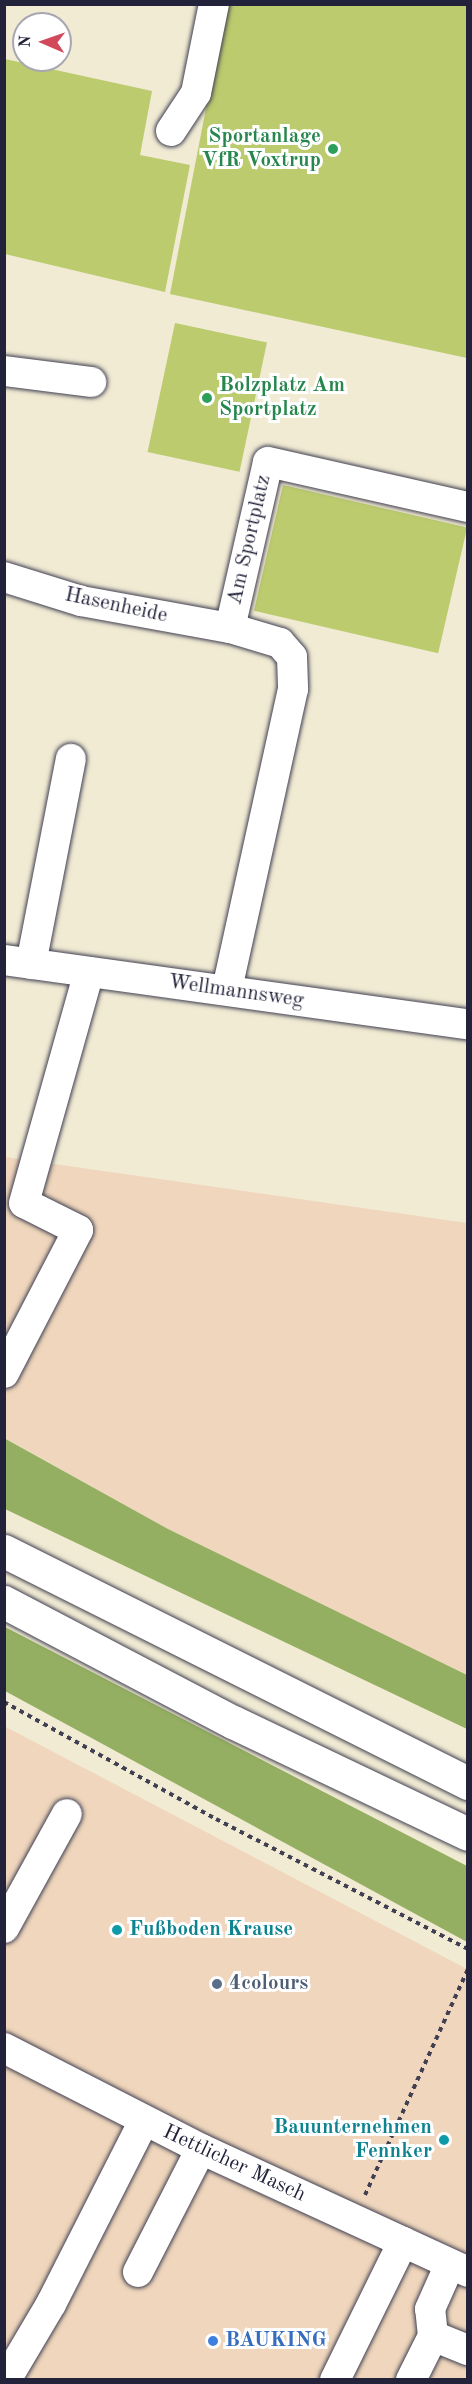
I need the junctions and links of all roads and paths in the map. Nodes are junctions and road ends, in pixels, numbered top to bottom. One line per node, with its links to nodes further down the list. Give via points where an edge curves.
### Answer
1 (214, 4): 2 (street, via 196,93)
2 (171, 131)
3 (4, 371): 4 (street)
4 (91, 382)
5 (468, 507): 7 (street, Am Sportplatz, via 268,462)
6 (4, 577): 7 (street, Hasenheide, via 81,601)
7 (230, 628): 11 (street, Am Sportplatz, via 280,644 292,657 293,688)
8 (71, 759): 9 (street)
9 (18, 962): 10 (street, Wellmannsweg)
10 (89, 972): 11 (street, Wellmannsweg); 13 (street, via 24,1203 78,1230)
11 (226, 990): 12 (street, Wellmannsweg)
12 (468, 1024)
13 (4, 1373)
14 (4, 1551): 17 (highway)
15 (4, 1602): 19 (highway, via 233,1722)
16 (4, 1702): 21 (path, via 216,1819)
17 (468, 1783)
18 (67, 1814): 20 (street)
19 (468, 1834)
20 (4, 1928)
21 (468, 1949)
22 (468, 1969): 26 (path)
23 (4, 2048): 24 (street, Hettlicher Masch)
24 (144, 2121): 25 (street, Hettlicher Masch); 32 (street, via 51,2304)
25 (201, 2149): 26 (street, Hettlicher Masch); 29 (street)
26 (354, 2220): 27 (street, Hettlicher Masch)
27 (403, 2242): 28 (street, Hettlicher Masch); 33 (street)
28 (459, 2268): 30 (street, via 430,2309)
29 (138, 2272)
30 (433, 2336): 31 (street); 34 (street)
31 (468, 2350)
32 (6, 2379)
33 (335, 2379)
34 (411, 2379)

